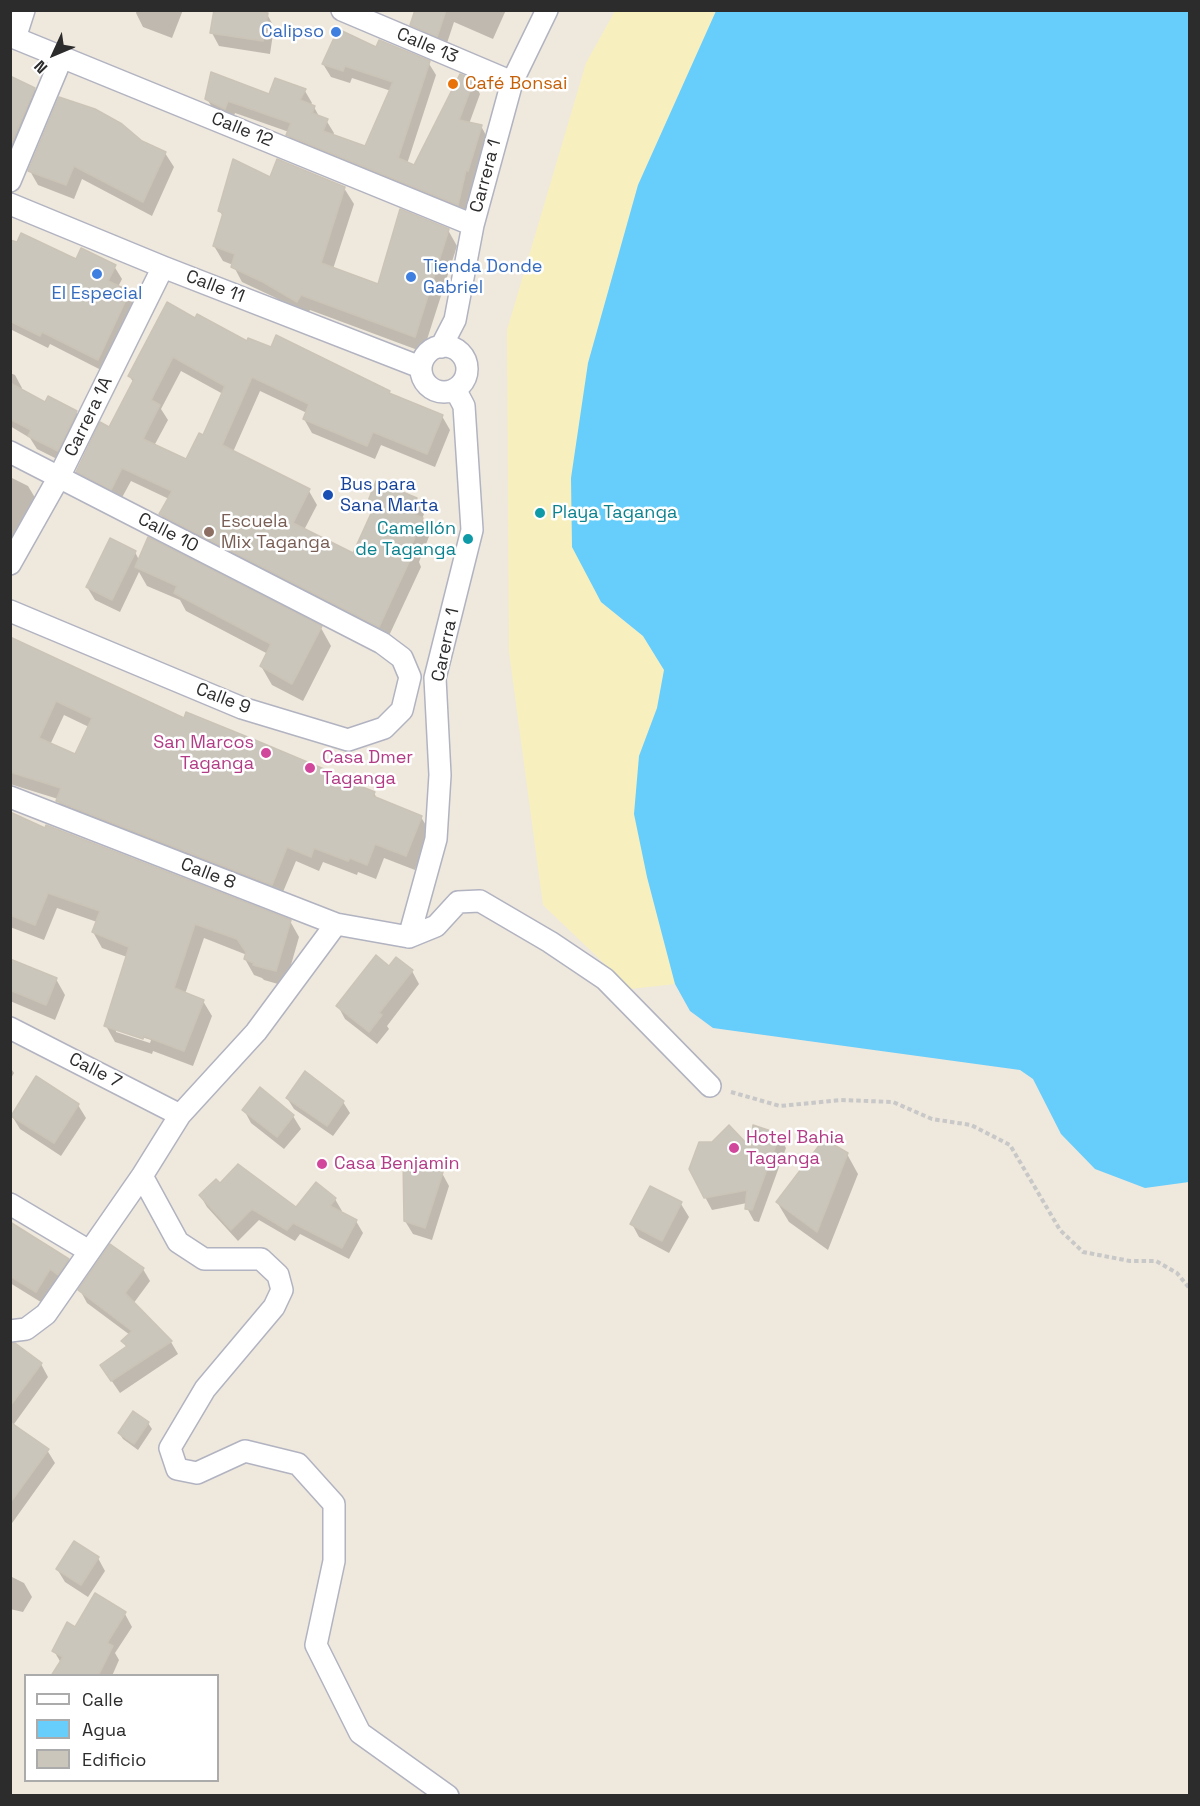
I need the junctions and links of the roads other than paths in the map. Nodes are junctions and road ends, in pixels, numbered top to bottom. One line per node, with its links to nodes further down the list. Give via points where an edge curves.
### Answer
1 (24, 10): 4 (street)
2 (342, 10): 6 (street, Calle 13)
3 (547, 10): 6 (street, Carrera 1)
4 (13, 37): 5 (street, Calle 12)
5 (62, 57): 7 (street); 9 (street, Calle 12)
6 (512, 82): 9 (street, Carrera 1)
7 (10, 181)
8 (10, 204): 10 (street, Calle 11)
9 (473, 225): 11 (street, Carrera 1, via 455,320)
10 (164, 267): 12 (street, Calle 11); 15 (street, Carrera 1A)
11 (441, 347): 12 (street, via 429,352); 13 (street, via 455,350 465,362 465,377)
12 (420, 367): 13 (street, via 433,390)
13 (455, 389): 21 (street, Carerra 1, via 464,406 472,530 435,678 440,775 436,839)
14 (10, 452): 15 (street, Calle 10)
15 (59, 477): 16 (street, Carrera 1A); 18 (street, Calle 10, via 382,644 402,658)
16 (10, 564)
17 (10, 611): 18 (street, Calle 9, via 242,708 348,740 384,728 402,710)
18 (410, 677)
19 (10, 797): 20 (street, Calle 8)
20 (336, 924): 21 (street, Calle 8); 24 (street, via 256,1032)
21 (409, 937): 23 (street, via 435,926 458,902 480,901 605,979)
22 (10, 1028): 24 (street, Calle 7)
23 (710, 1086)
24 (180, 1115): 25 (street)
25 (142, 1176): 27 (street); 29 (street, via 178,1242 204,1258 261,1259 278,1275 282,1290 274,1307 205,1389 170,1448 177,1469 197,1473 245,1451 298,1464 334,1504 334,1561 316,1645 360,1733)
26 (10, 1204): 27 (street)
27 (88, 1251): 28 (street, via 46,1314)
28 (18, 1330)
29 (448, 1796)

